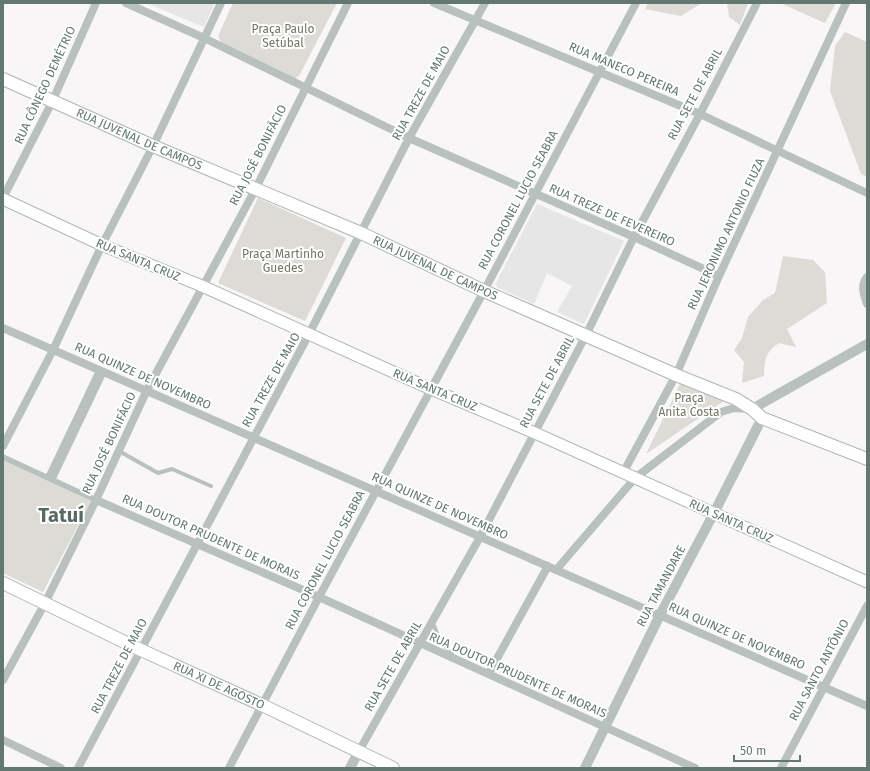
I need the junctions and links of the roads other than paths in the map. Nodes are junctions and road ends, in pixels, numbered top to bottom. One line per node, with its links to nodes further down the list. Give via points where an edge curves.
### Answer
1 (96, 3): 15 (street, RUA CÔNEGO DEMÉTRIO)
2 (126, 3): 11 (street, RUA TREZE DE FEVEREIRO)
3 (221, 3): 11 (street)
4 (348, 3): 14 (street, RUA JOSÉ BONIFÁCIO)
5 (434, 3): 10 (street, RUA MANECO PEREIRA)
6 (485, 3): 10 (street, RUA TREZE DE MAIO)
7 (636, 3): 12 (street, RUA CORONEL LUCIO SEABRA)
8 (757, 3): 16 (street, RUA SETE DE ABRIL)
9 (846, 3): 19 (street, RUA JERONIMO ANTONIO FIUZA)
10 (476, 21): 12 (street, RUA MANECO PEREIRA); 17 (street, RUA TREZE DE MAIO)
11 (204, 38): 14 (street, RUA TREZE DE FEVEREIRO); 18 (street)
12 (600, 72): 16 (street, RUA MANECO PEREIRA); 22 (street, RUA CORONEL LUCIO SEABRA)
13 (3, 79): 15 (main road, RUA JUVENAL DE CAMPOS)
14 (306, 88): 17 (street, RUA TREZE DE FEVEREIRO); 20 (street, RUA JOSÉ BONIFÁCIO)
15 (52, 102): 18 (main road, RUA JUVENAL DE CAMPOS); 23 (street, RUA CÔNEGO DEMÉTRIO)
16 (700, 114): 19 (street, RUA MANECO PEREIRA); 25 (street, RUA SETE DE ABRIL)
17 (409, 138): 22 (street, RUA TREZE DE FEVEREIRO); 24 (street, RUA TREZE DE MAIO)
18 (153, 146): 20 (main road, RUA JUVENAL DE CAMPOS); 26 (street)
19 (777, 151): 21 (street, RUA MANECO PEREIRA); 27 (street, RUA JERONIMO ANTONIO FIUZA)
20 (255, 190): 24 (main road, RUA JUVENAL DE CAMPOS); 29 (street, RUA JOSÉ BONIFÁCIO)
21 (867, 193)
22 (535, 194): 25 (street, RUA TREZE DE FEVEREIRO); 30 (street, RUA CORONEL LUCIO SEABRA)
23 (3, 199): 26 (main road, RUA SANTA CRUZ)
24 (361, 233): 30 (main road, RUA JUVENAL DE CAMPOS); 33 (street, RUA TREZE DE MAIO)
25 (634, 237): 27 (street, RUA TREZE DE FEVEREIRO); 34 (street, RUA SETE DE ABRIL)
26 (102, 245): 29 (main road, RUA SANTA CRUZ); 36 (street)
27 (719, 276): 38 (street, RUA JERONIMO ANTONIO FIUZA)
28 (867, 277): 31 (street, via 862,291)
29 (202, 286): 33 (main road, RUA SANTA CRUZ); 40 (street, RUA JOSÉ BONIFÁCIO)
30 (484, 291): 34 (main road, RUA JUVENAL DE CAMPOS); 39 (street, RUA CORONEL LUCIO SEABRA)
31 (867, 304)
32 (3, 328): 36 (street, RUA QUINZE DE NOVEMBRO)
33 (309, 334): 39 (main road, RUA SANTA CRUZ); 44 (street, RUA TREZE DE MAIO)
34 (586, 335): 38 (main road, RUA JUVENAL DE CAMPOS); 43 (street, RUA SETE DE ABRIL)
35 (867, 344): 41 (street)
36 (53, 350): 37 (street, RUA QUINZE DE NOVEMBRO); 45 (street)
37 (102, 371): 40 (street, RUA QUINZE DE NOVEMBRO); 50 (street)
38 (676, 375): 41 (main road, RUA JUVENAL DE CAMPOS, via 736,399); 49 (street, RUA JERONIMO ANTONIO FIUZA)
39 (431, 389): 43 (main road, RUA SANTA CRUZ); 53 (street, RUA CORONEL LUCIO SEABRA)
40 (147, 390): 44 (street, RUA QUINZE DE NOVEMBRO); 46 (street, RUA JOSÉ BONIFÁCIO)
41 (752, 409): 42 (main road, RUA JUVENAL DE CAMPOS); 51 (street, via 734,408 721,412)
42 (762, 418): 48 (main road, RUA JUVENAL DE CAMPOS); 55 (street, RUA TAMANDARE)
43 (535, 433): 49 (main road, RUA SANTA CRUZ); 56 (street, RUA SETE DE ABRIL)
44 (253, 438): 53 (street, RUA QUINZE DE NOVEMBRO); 57 (street, RUA TREZE DE MAIO)
45 (3, 446)
46 (119, 451): 52 (lane, via 158,473 172,469); 54 (street, RUA JOSÉ BONIFÁCIO)
47 (3, 457): 50 (street, RUA DOUTOR PRUDENTE DE MORAIS)
48 (867, 459)
49 (623, 473): 51 (main road, RUA SANTA CRUZ)
50 (50, 478): 54 (street, RUA DOUTOR PRUDENTE DE MORAIS)
51 (635, 478): 55 (main road, RUA SANTA CRUZ); 58 (street)
52 (211, 486)
53 (376, 491): 56 (street, RUA QUINZE DE NOVEMBRO); 61 (street, RUA CORONEL LUCIO SEABRA)
54 (96, 500): 57 (street, RUA DOUTOR PRUDENTE DE MORAIS); 62 (street, RUA JOSÉ BONIFÁCIO)
55 (714, 513): 59 (main road, RUA SANTA CRUZ); 64 (street, RUA TAMANDARE)
56 (480, 537): 58 (street, RUA QUINZE DE NOVEMBRO); 65 (street, RUA SETE DE ABRIL)
57 (196, 544): 61 (street, RUA DOUTOR PRUDENTE DE MORAIS); 67 (street, RUA TREZE DE MAIO)
58 (552, 568): 64 (street, RUA QUINZE DE NOVEMBRO); 69 (street)
59 (867, 582)
60 (4, 586): 62 (main road, RUA XI DE AGOSTO)
61 (319, 596): 66 (street, RUA DOUTOR PRUDENTE DE MORAIS); 72 (street, RUA CORONEL LUCIO SEABRA)
62 (45, 603): 67 (main road, RUA XI DE AGOSTO); 70 (street, RUA JOSÉ BONIFÁCIO)
63 (867, 606): 71 (street, RUA SANTO ANTÔNIO)
64 (660, 615): 71 (street, RUA QUINZE DE NOVEMBRO); 74 (street, RUA TAMANDARE)
65 (432, 622): 66 (street, RUA SETE DE ABRIL); 68 (lane, via 446,649)
66 (421, 644): 68 (street, RUA DOUTOR PRUDENTE DE MORAIS); 76 (street, RUA SETE DE ABRIL)
67 (141, 650): 72 (main road, RUA XI DE AGOSTO); 78 (street, RUA TREZE DE MAIO)
68 (458, 660): 69 (street, RUA DOUTOR PRUDENTE DE MORAIS)
69 (488, 673): 74 (street, RUA DOUTOR PRUDENTE DE MORAIS)
70 (3, 680)
71 (823, 687): 73 (street, RUA QUINZE DE NOVEMBRO); 84 (street, RUA SANTO ANTÔNIO)
72 (262, 706): 76 (main road, RUA XI DE AGOSTO); 79 (street, RUA CORONEL LUCIO SEABRA)
73 (867, 706)
74 (605, 727): 82 (street, RUA TAMANDARE); 83 (street, RUA DOUTOR PRUDENTE DE MORAIS)
75 (3, 740): 77 (street)
76 (359, 751): 80 (street, RUA SETE DE ABRIL); 81 (main road, RUA XI DE AGOSTO)
77 (61, 768)
78 (78, 768)
79 (229, 768)
80 (350, 768)
81 (393, 768)
82 (585, 768)
83 (694, 768)
84 (781, 768)

